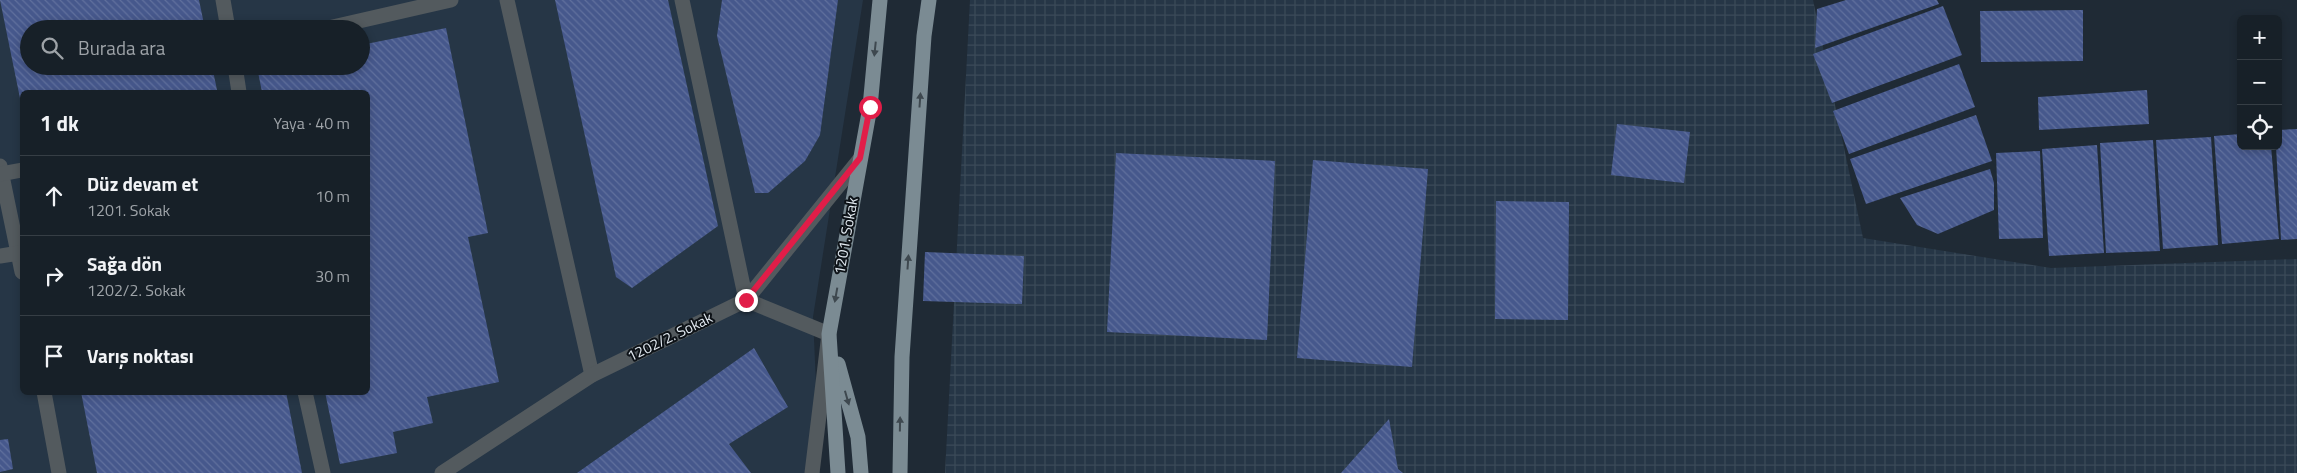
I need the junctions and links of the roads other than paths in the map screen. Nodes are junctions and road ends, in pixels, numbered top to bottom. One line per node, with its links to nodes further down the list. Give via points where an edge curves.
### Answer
1 (223, 0): 7 (street)
2 (451, 0): 8 (street)
3 (507, 0): 19 (street)
4 (682, 0): 17 (street)
5 (880, 0): 11 (main road, 1201. Sokak, one-way to 11, via 870,107)
6 (929, 0): 28 (main road, one-way to 6, via 902,357)
7 (226, 20)
8 (363, 20)
9 (236, 75): 10 (street)
10 (239, 90)
11 (860, 158): 17 (street, 1202/2. Sokak); 18 (main road, 1201. Sokak, one-way to 18)
12 (1, 170): 13 (street); 14 (street)
13 (20, 170)
14 (19, 253): 15 (street); 16 (street)
15 (0, 256)
16 (20, 259)
17 (746, 300): 18 (street); 19 (street, 1202/2. Sokak)
18 (829, 334): 25 (street); 26 (main road, 1201. Sokak); 27 (main road, one-way to 27, via 858,437)
19 (592, 375): 24 (street, 1202/2. Sokak)
20 (45, 395): 22 (street)
21 (305, 395): 23 (street)
22 (59, 473)
23 (323, 473)
24 (442, 473)
25 (812, 473)
26 (838, 473)
27 (861, 473)
28 (900, 473)

